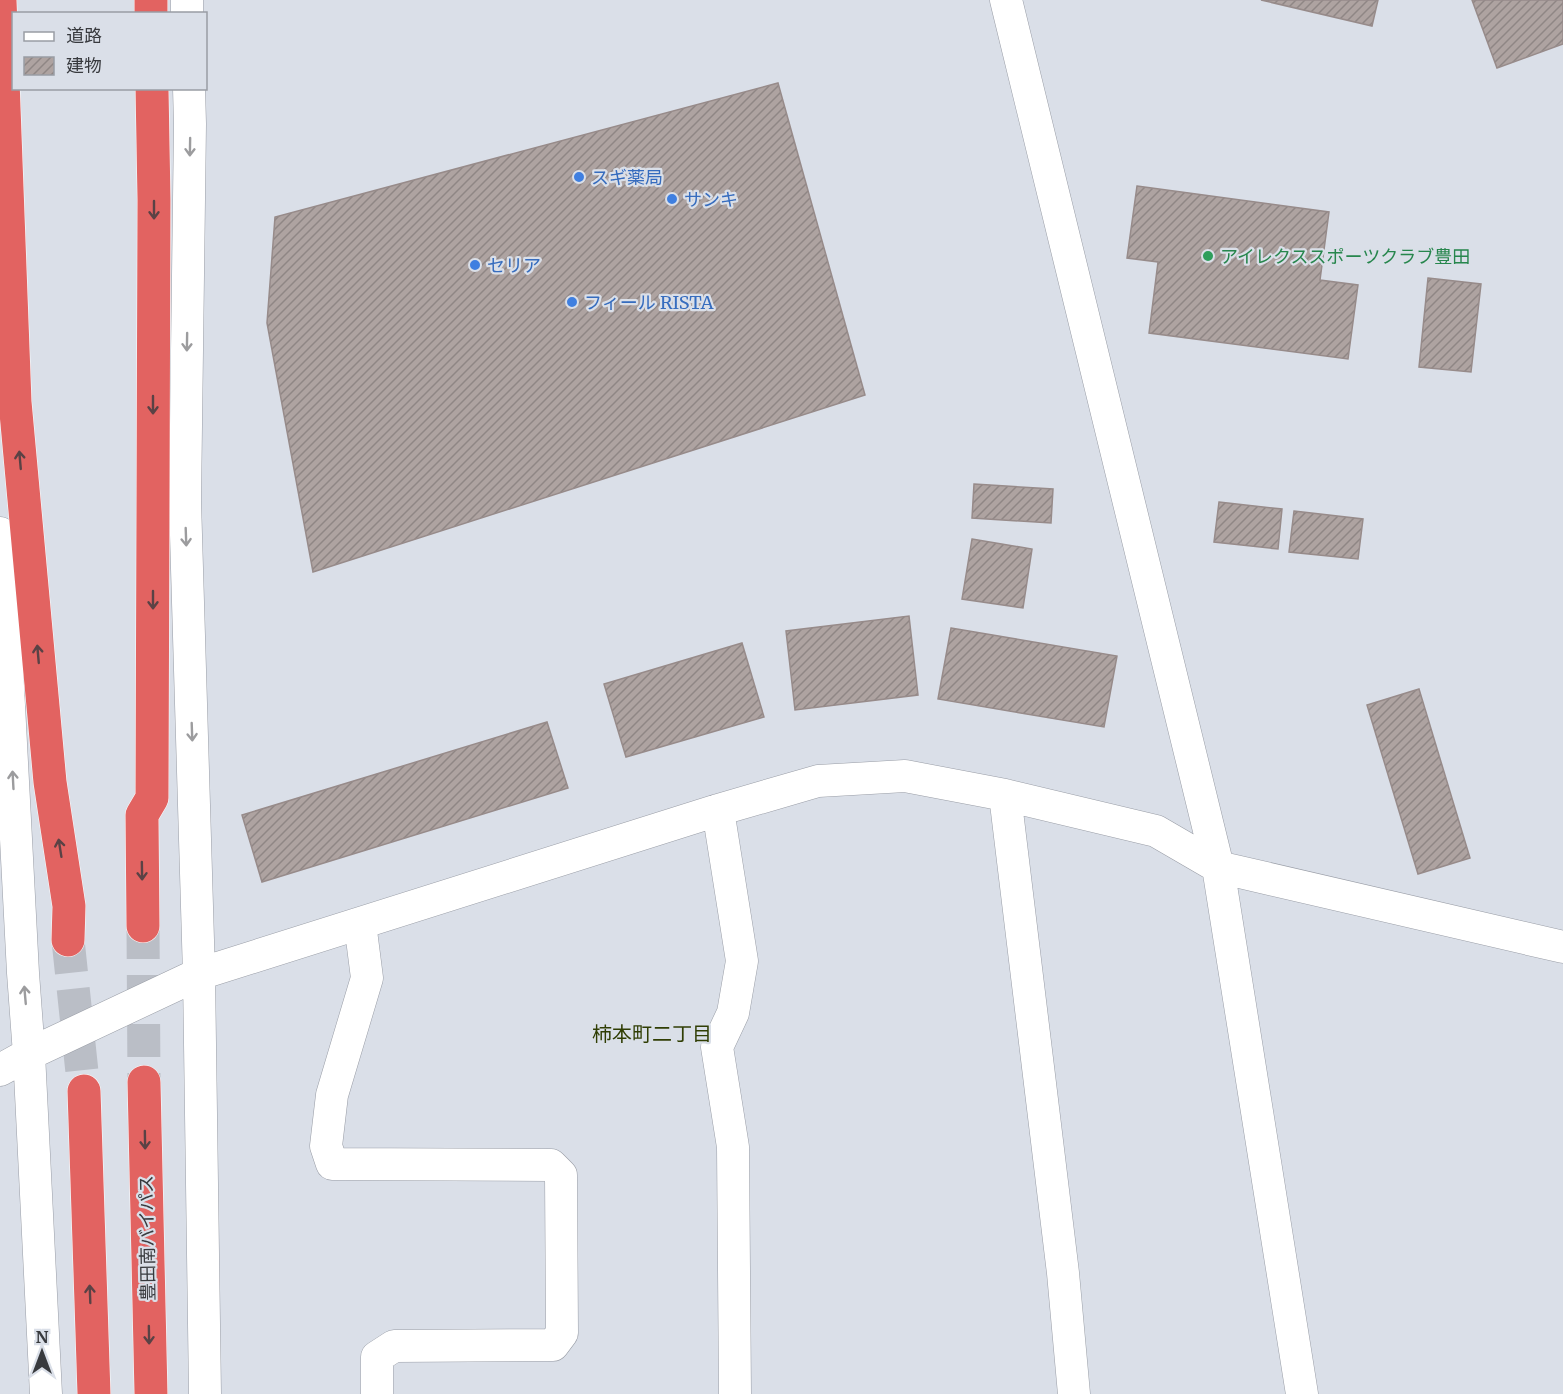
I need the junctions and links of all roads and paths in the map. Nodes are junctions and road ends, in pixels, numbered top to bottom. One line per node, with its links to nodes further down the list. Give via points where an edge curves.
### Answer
1 (0, 0): 11 (highway, one-way to 1, via 69,906 50,782 15,402)
2 (1006, 0): 8 (street)
3 (152, 90): 10 (highway, one-way to 10, via 152,798 141,815)
4 (189, 90): 13 (street, one-way to 13, via 185,501)
5 (0, 533): 14 (street, one-way to 5)
6 (1005, 795): 7 (street, via 905,776 818,781); 8 (street, via 1156,831); 24 (street)
7 (718, 810): 9 (street); 23 (street, via 742,961 733,1013 717,1047 733,1147)
8 (1218, 867): 12 (street); 25 (street)
9 (360, 923): 13 (street); 22 (street, via 366,978 332,1095 326,1146 332,1164 551,1165 561,1175 562,1334 553,1345 394,1346 377,1357)
10 (143, 926)
11 (68, 940)
12 (1563, 947)
13 (199, 974): 14 (street); 21 (street)
14 (29, 1054): 15 (street); 18 (street)
15 (0, 1070)
16 (144, 1082): 20 (highway, 豊田南バイパス, one-way to 20)
17 (84, 1091): 19 (highway, one-way to 17)
18 (46, 1394)
19 (94, 1394)
20 (151, 1394)
21 (205, 1394)
22 (377, 1394)
23 (735, 1394)
24 (1074, 1394)
25 (1302, 1394)

